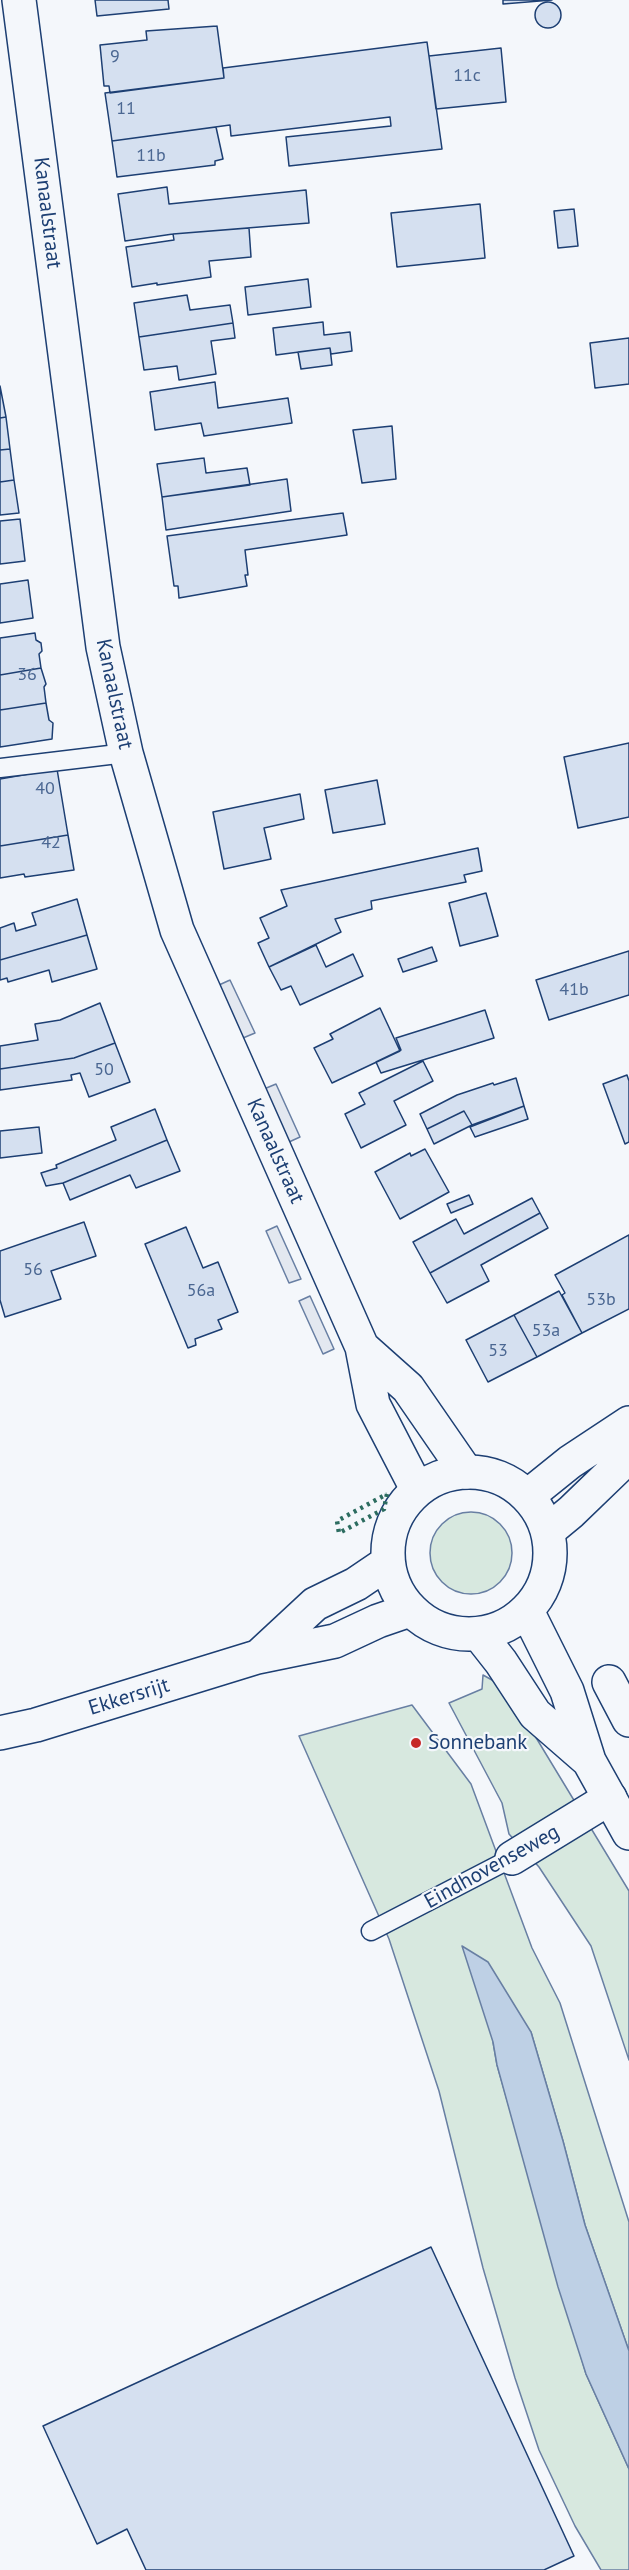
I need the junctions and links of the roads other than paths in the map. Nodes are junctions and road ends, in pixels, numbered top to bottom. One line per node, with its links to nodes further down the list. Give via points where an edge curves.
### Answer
1 (20, 0): 2 (street, Kanaalstraat, via 103,647)
2 (126, 753): 3 (lane); 4 (street, Kanaalstraat, via 177,930)
3 (0, 768)
4 (362, 1347): 7 (street, Kanaalstraat, via 408,1388); 8 (street, Kanaalstraat, via 373,1404)
5 (629, 1423): 9 (street)
6 (629, 1455): 10 (street)
7 (466, 1472): 8 (street, via 440,1476); 9 (street, via 493,1475)
8 (417, 1490): 11 (street, via 399,1510 389,1535)
9 (529, 1495): 10 (street)
10 (548, 1531): 13 (street, via 551,1560 543,1587)
11 (387, 1563): 12 (street, via 395,1588); 15 (street, Ekkersrijt, via 315,1604)
12 (410, 1610): 14 (street, via 429,1625 454,1633); 15 (street, Ekkersrijt, via 335,1641)
13 (526, 1611): 14 (street, via 503,1627); 19 (street, via 567,1691)
14 (479, 1634): 19 (street, via 535,1714)
15 (257, 1657): 18 (street, Ekkersrijt)
16 (609, 1682): 17 (street)
17 (629, 1720)
18 (0, 1733)
19 (589, 1761): 20 (street)
20 (610, 1798): 21 (street); 22 (street, Eindhovenseweg)
21 (629, 1833)
22 (512, 1858): 23 (lane, Eindhovenseweg)
23 (371, 1931)

